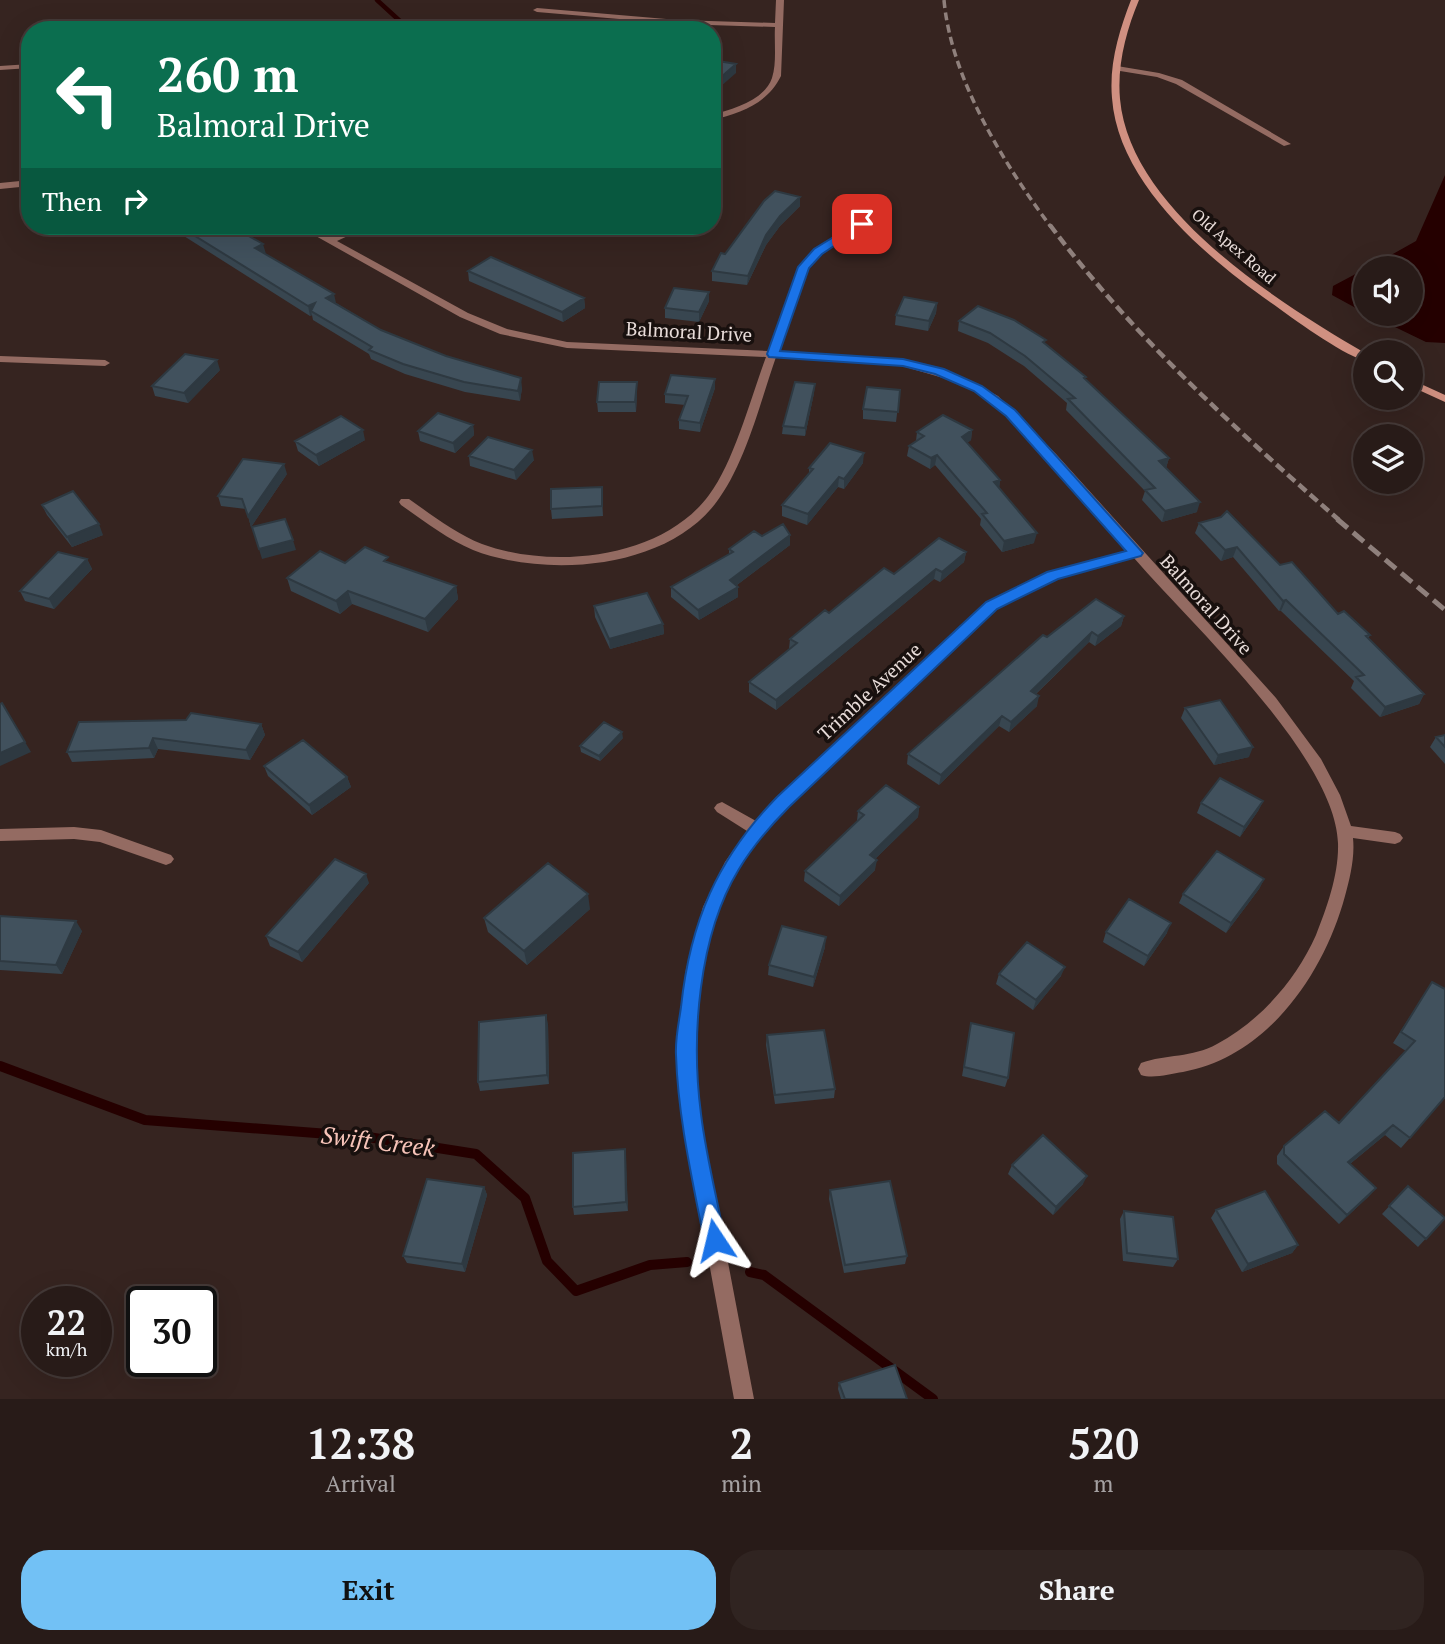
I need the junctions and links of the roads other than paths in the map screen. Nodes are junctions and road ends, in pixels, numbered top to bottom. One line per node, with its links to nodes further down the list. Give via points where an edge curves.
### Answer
1 (780, 0): 6 (street)
2 (1135, 0): 9 (main road, Old Apex Road)
3 (537, 10): 4 (street)
4 (666, 21)
5 (721, 23): 6 (street)
6 (779, 25): 10 (street, via 774,84 745,107)
7 (21, 67): 8 (street)
8 (0, 68)
9 (1117, 68): 11 (street, via 1179,82); 18 (main road, Old Apex Road, via 1117,113 1138,165 1160,198 1232,269)
10 (721, 115)
11 (1287, 144)
12 (21, 184): 13 (street)
13 (0, 186)
14 (878, 215): 19 (street, via 818,252 804,267)
15 (321, 235): 17 (street, Balmoral Drive)
16 (343, 235): 17 (street)
17 (331, 240): 19 (street, Balmoral Drive, via 464,315 504,332 567,345)
18 (1353, 351)
19 (773, 354): 24 (street, via 729,473 714,498 682,527 643,547 567,561 520,559 455,537); 25 (street, Balmoral Drive, via 903,363 978,388 1011,413)
20 (0, 359): 21 (street)
21 (105, 363)
22 (1423, 388): 23 (main road)
23 (1445, 399)
24 (405, 502)
25 (1136, 553): 27 (street, Trimble Avenue, via 1053,576 992,606); 28 (street, Balmoral Drive, via 1290,725 1333,795)
26 (722, 808): 27 (street)
27 (757, 829): 33 (street, Trimble Avenue, via 731,866 711,907 694,969 685,1051 691,1115)
28 (1345, 831): 30 (street); 32 (street, Balmoral Drive, via 1343,867 1324,939 1283,1003 1229,1047 1189,1063)
29 (0, 835): 31 (street, via 101,836)
30 (1395, 838)
31 (166, 859)
32 (1147, 1069)
33 (744, 1399)

